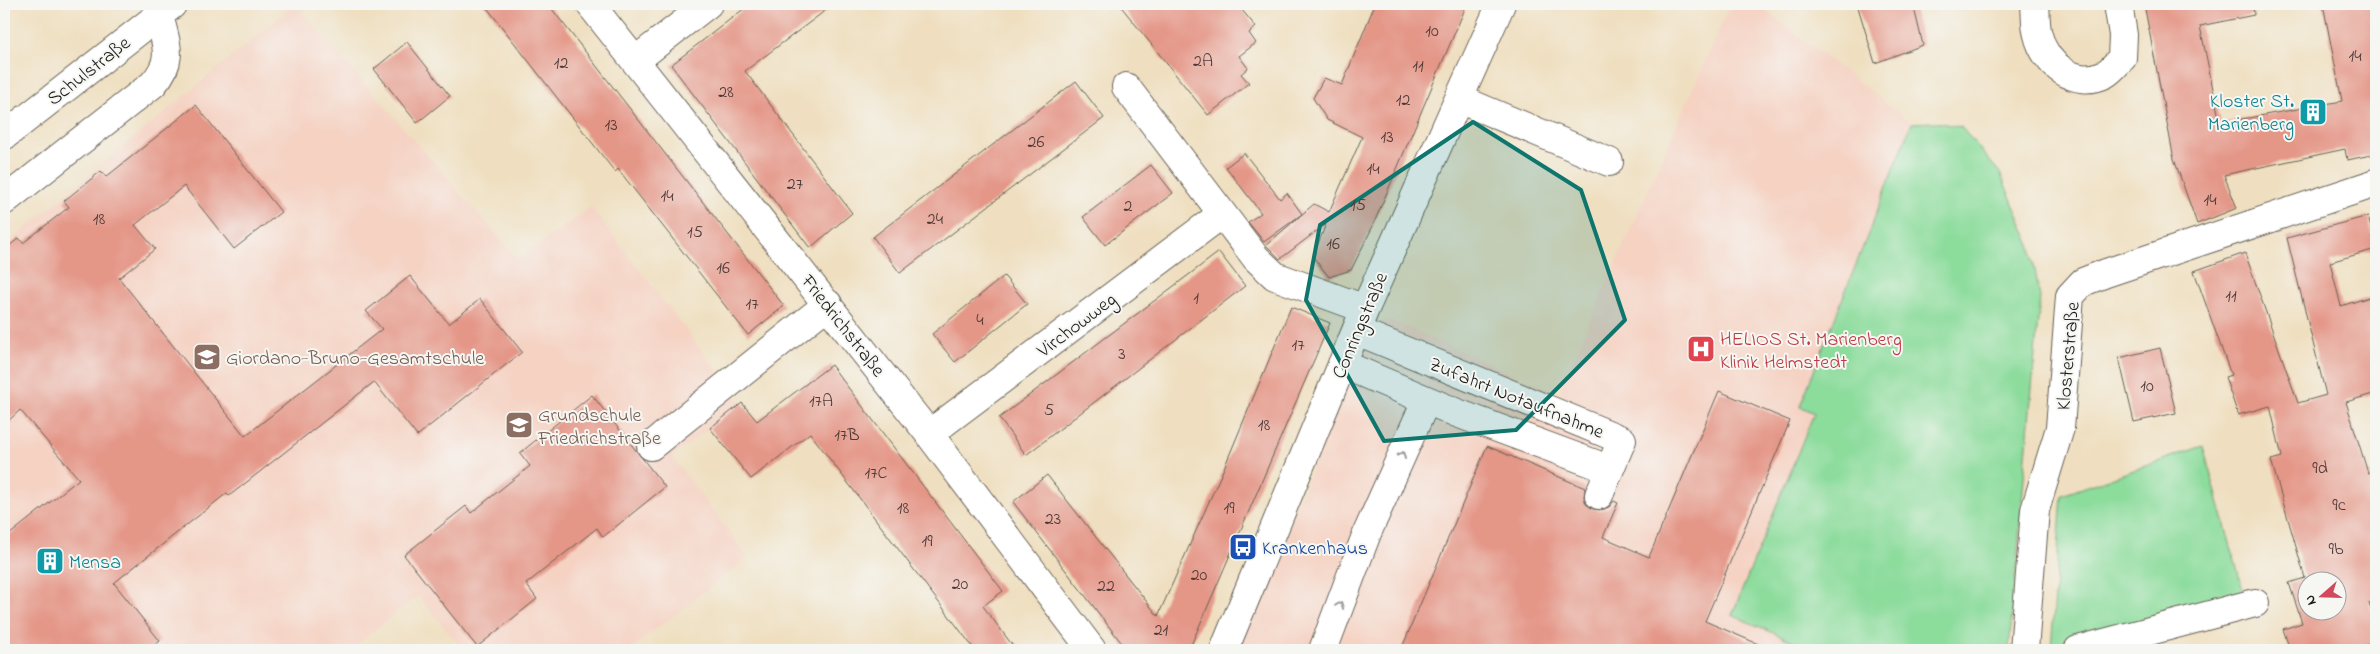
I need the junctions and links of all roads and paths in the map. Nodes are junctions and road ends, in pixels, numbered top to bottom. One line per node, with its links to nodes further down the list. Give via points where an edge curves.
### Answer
1 (590, 4): 7 (street, Friedrichstraße)
2 (708, 4): 7 (street)
3 (1501, 4): 9 (street, Conringstraße)
4 (2035, 4): 5 (street, via 2038,35 2049,59 2065,74 2083,79 2106,74 2122,58)
5 (2118, 4)
6 (166, 9): 10 (street, Schulstraße); 13 (street, via 168,51 164,72)
7 (636, 60): 15 (street, Friedrichstraße)
8 (1126, 87): 14 (street)
9 (1459, 98): 11 (street); 16 (street, Conringstraße)
10 (4, 136)
11 (1609, 162)
12 (2376, 183): 27 (street, Klosterstraße, via 2106,273 2083,282 2070,296 2060,428 2035,510)
13 (4, 201)
14 (1222, 214): 16 (street, via 1256,258 1276,276); 19 (street, Virchowweg)
15 (828, 304): 19 (street, Friedrichstraße); 20 (street)
16 (1361, 320): 17 (street, Conringstraße); 22 (street, Zufahrt Notaufnahme, via 1622,440)
17 (1342, 364): 18 (street); 24 (street, Conringstraße)
18 (1426, 401): 21 (street); 26 (street, one-way to 18, via 1367,533)
19 (930, 434): 25 (street, Friedrichstraße)
20 (652, 446)
21 (1595, 464)
22 (1599, 495)
23 (2254, 604): 28 (street)
24 (1232, 648)
25 (1092, 650)
26 (1322, 650)
27 (2024, 650)
28 (2078, 650)

